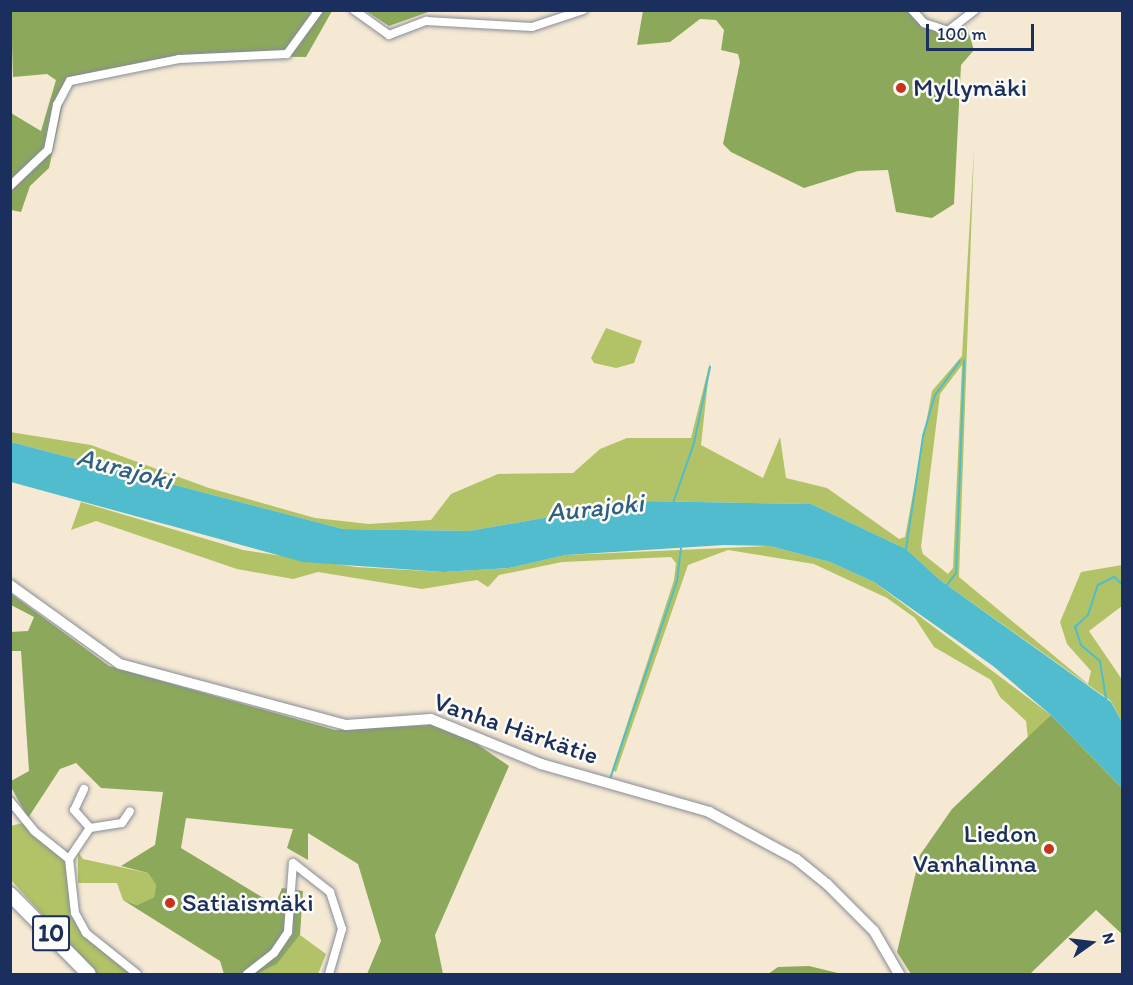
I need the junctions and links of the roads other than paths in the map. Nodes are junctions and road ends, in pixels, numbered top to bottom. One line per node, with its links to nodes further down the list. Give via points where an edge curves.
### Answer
1 (319, 10): 6 (street, via 287,54 179,59 70,81 57,105 48,150)
2 (354, 10): 3 (street, via 389,34 433,21 532,27)
3 (583, 10)
4 (912, 10): 5 (street, via 924,23 948,31)
5 (975, 10)
6 (10, 186)
7 (10, 585): 18 (street, Vanha Härkätie, via 120,664 346,725 431,719 541,764 709,812 796,859 827,884 874,932)
8 (84, 789): 11 (street, via 74,810)
9 (10, 801): 12 (street, via 34,831)
10 (130, 811): 11 (street, via 122,823)
11 (90, 828): 12 (street)
12 (69, 859): 15 (street, via 80,924 107,955)
13 (10, 894): 14 (highway, 10)
14 (88, 975)
15 (137, 975)
16 (247, 975): 17 (street, via 274,953 288,932 293,863 322,881 336,910 340,947)
17 (329, 975)
18 (900, 975)

